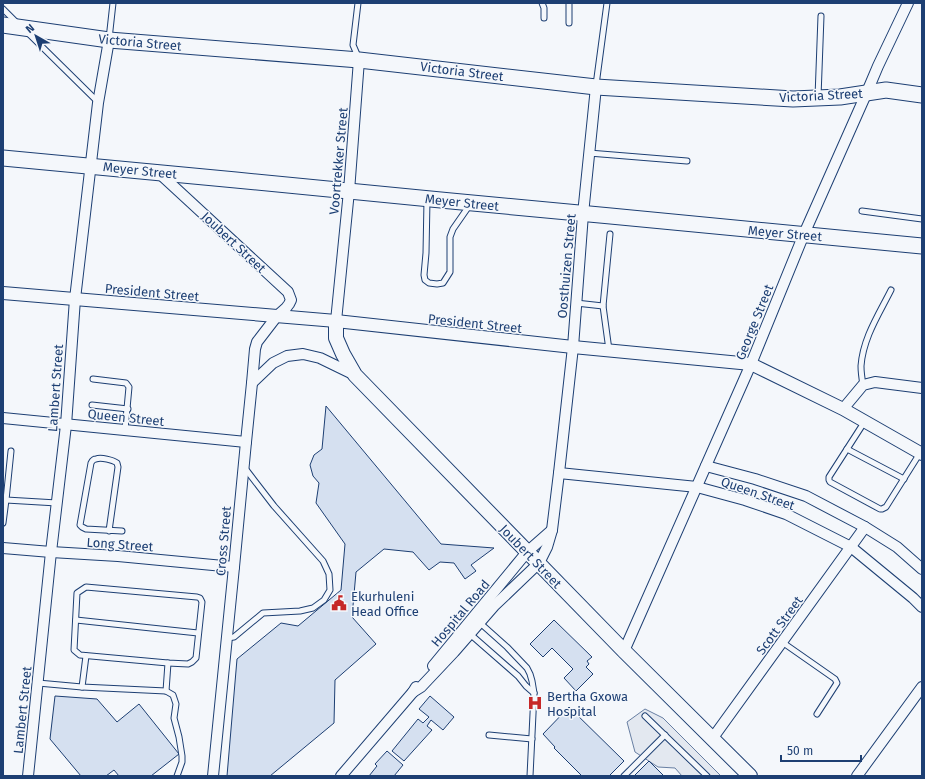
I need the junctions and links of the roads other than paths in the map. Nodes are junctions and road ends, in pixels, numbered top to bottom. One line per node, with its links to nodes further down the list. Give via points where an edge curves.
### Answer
1 (113, 3): 13 (lane, Lambert Street)
2 (358, 3): 14 (lane, Voortrekker Street, via 353,45)
3 (542, 3): 9 (lane)
4 (569, 3): 10 (lane)
5 (607, 3): 15 (lane, Oosthuizen Street)
6 (908, 3): 16 (street, George Street)
7 (3, 9): 12 (lane)
8 (821, 16): 18 (lane)
9 (544, 18)
10 (569, 23)
11 (3, 25): 12 (main road, Victoria Street)
12 (22, 28): 13 (main road, Victoria Street); 19 (lane)
13 (108, 40): 14 (main road, Victoria Street); 19 (street, Lambert Street)
14 (359, 60): 15 (main road, Victoria Street); 25 (street, Voortrekker Street)
15 (596, 87): 18 (main road, Victoria Street, via 793,99); 20 (street, Oosthuizen Street)
16 (867, 92): 17 (main road, Victoria Street, via 886,90); 18 (main road, Victoria Street); 32 (street, George Street)
17 (922, 95)
18 (818, 98)
19 (98, 103): 23 (street, Lambert Street)
20 (589, 152): 22 (lane); 29 (street, Oosthuizen Street)
21 (3, 158): 23 (main road, Meyer Street)
22 (687, 161)
23 (90, 165): 24 (main road, Meyer Street); 36 (street, Lambert Street)
24 (158, 172): 25 (main road, Meyer Street); 39 (street, Joubert Street, via 288,292 291,300)
25 (349, 191): 26 (main road, Meyer Street); 40 (street, Voortrekker Street)
26 (427, 199): 27 (main road, Meyer Street); 27 (lane, via 424,275 429,284 443,283 450,272 450,237)
27 (471, 203): 29 (main road, Meyer Street)
28 (862, 211): 30 (lane)
29 (583, 214): 32 (main road, Meyer Street); 37 (street, Oosthuizen Street)
30 (922, 219)
31 (610, 234): 38 (lane)
32 (804, 234): 33 (main road, Meyer Street); 43 (street, George Street)
33 (922, 246)
34 (891, 290): 47 (lane, via 868,334 861,366)
35 (3, 293): 36 (street, President Street)
36 (74, 299): 39 (street, President Street); 54 (street, Lambert Street)
37 (576, 302): 38 (lane); 41 (street, Oosthuizen Street)
38 (603, 306): 42 (lane)
39 (277, 316): 40 (street, President Street); 46 (street, Cross Street, via 257,342)
40 (336, 321): 41 (street, President Street); 44 (main road, Joubert Street, via 336,338)
41 (573, 347): 42 (street, President Street); 62 (street, Oosthuizen Street)
42 (609, 350): 43 (street, President Street)
43 (751, 364): 51 (street, President Street); 61 (street, George Street)
44 (355, 375): 46 (street, via 320,358 304,354 287,356 273,363); 75 (main road, Joubert Street)
45 (93, 379): 50 (lane, via 126,383 129,387)
46 (252, 383): 56 (street, Cross Street)
47 (863, 385): 48 (street, via 875,382); 51 (street)
48 (922, 388)
49 (92, 405): 50 (lane)
50 (128, 409): 55 (lane)
51 (843, 409): 53 (street, President Street)
52 (3, 418): 54 (street, Queen Street)
53 (864, 421): 57 (lane); 59 (street, President Street)
54 (66, 425): 55 (street, Queen Street); 66 (street, Lambert Street)
55 (126, 430): 56 (street, Queen Street)
56 (246, 442): 60 (street, Cross Street)
57 (847, 449): 63 (lane); 63 (lane, via 829,477 830,482 882,509 886,508)
58 (11, 451): 65 (lane)
59 (921, 454): 63 (lane)
60 (243, 466): 77 (street, Cross Street); 84 (lane, via 274,506 323,561 329,574 330,590 324,600 313,608 263,613 234,637)
61 (706, 466): 64 (street, George Street); 68 (street, Queen Street, via 806,496)
62 (559, 473): 64 (street, Queen Street); 69 (street, Oosthuizen Street)
63 (904, 479)
64 (697, 487): 72 (street, Queen Street, via 786,514); 86 (street, George Street)
65 (6, 500): 66 (lane); 67 (lane)
66 (57, 503): 74 (street, Lambert Street)
67 (3, 522)
68 (865, 526): 72 (street, Scott Street); 78 (street, Queen Street, via 897,547)
69 (552, 530): 75 (street); 76 (street, Oosthuizen Street)
70 (109, 531): 70 (lane, via 86,529 80,525 90,463 98,458 114,461 118,468); 71 (lane)
71 (122, 531)
72 (851, 547): 79 (street, Queen Street); 85 (street, Scott Street)
73 (3, 548): 74 (street, Long Street)
74 (51, 552): 77 (street, Long Street); 89 (street, Lambert Street)
75 (527, 552): 76 (main road, Joubert Street); 81 (street, Hospital Road)
76 (539, 563): 81 (street, Hospital Road); 86 (main road, Joubert Street)
77 (234, 567): 84 (street, Cross Street)
78 (922, 570)
79 (922, 607)
80 (76, 620): 83 (lane); 83 (lane, via 77,593 86,587 197,597 202,602); 87 (lane, via 74,650)
81 (477, 620): 82 (street, Hospital Road); 93 (lane, via 527,668)
82 (467, 631): 93 (lane); 104 (street, Hospital Road, via 416,686)
83 (198, 633): 88 (lane, via 196,658 192,662)
84 (227, 638): 103 (street, Cross Street)
85 (782, 642): 94 (lane, via 835,679 837,683); 98 (street, Scott Street)
86 (624, 651): 98 (main road, Joubert Street)
87 (86, 656): 88 (lane); 90 (lane)
88 (168, 663): 92 (lane)
89 (38, 683): 90 (lane); 101 (street, Lambert Street)
90 (82, 687): 92 (lane)
91 (922, 687): 109 (street)
92 (166, 691): 102 (lane, via 173,695 176,704 174,718 182,756)
93 (534, 692): 99 (lane)
94 (817, 714)
95 (645, 716): 97 (lane)
96 (489, 735): 99 (lane)
97 (664, 735): 100 (lane); 106 (lane)
98 (712, 738): 108 (main road, Joubert Street)
99 (532, 739): 105 (lane)
100 (701, 774): 107 (lane)
101 (28, 776)
102 (176, 776)
103 (213, 776)
104 (341, 776)
105 (530, 776)
106 (624, 776)
107 (707, 776)
108 (750, 776)
109 (856, 776)

